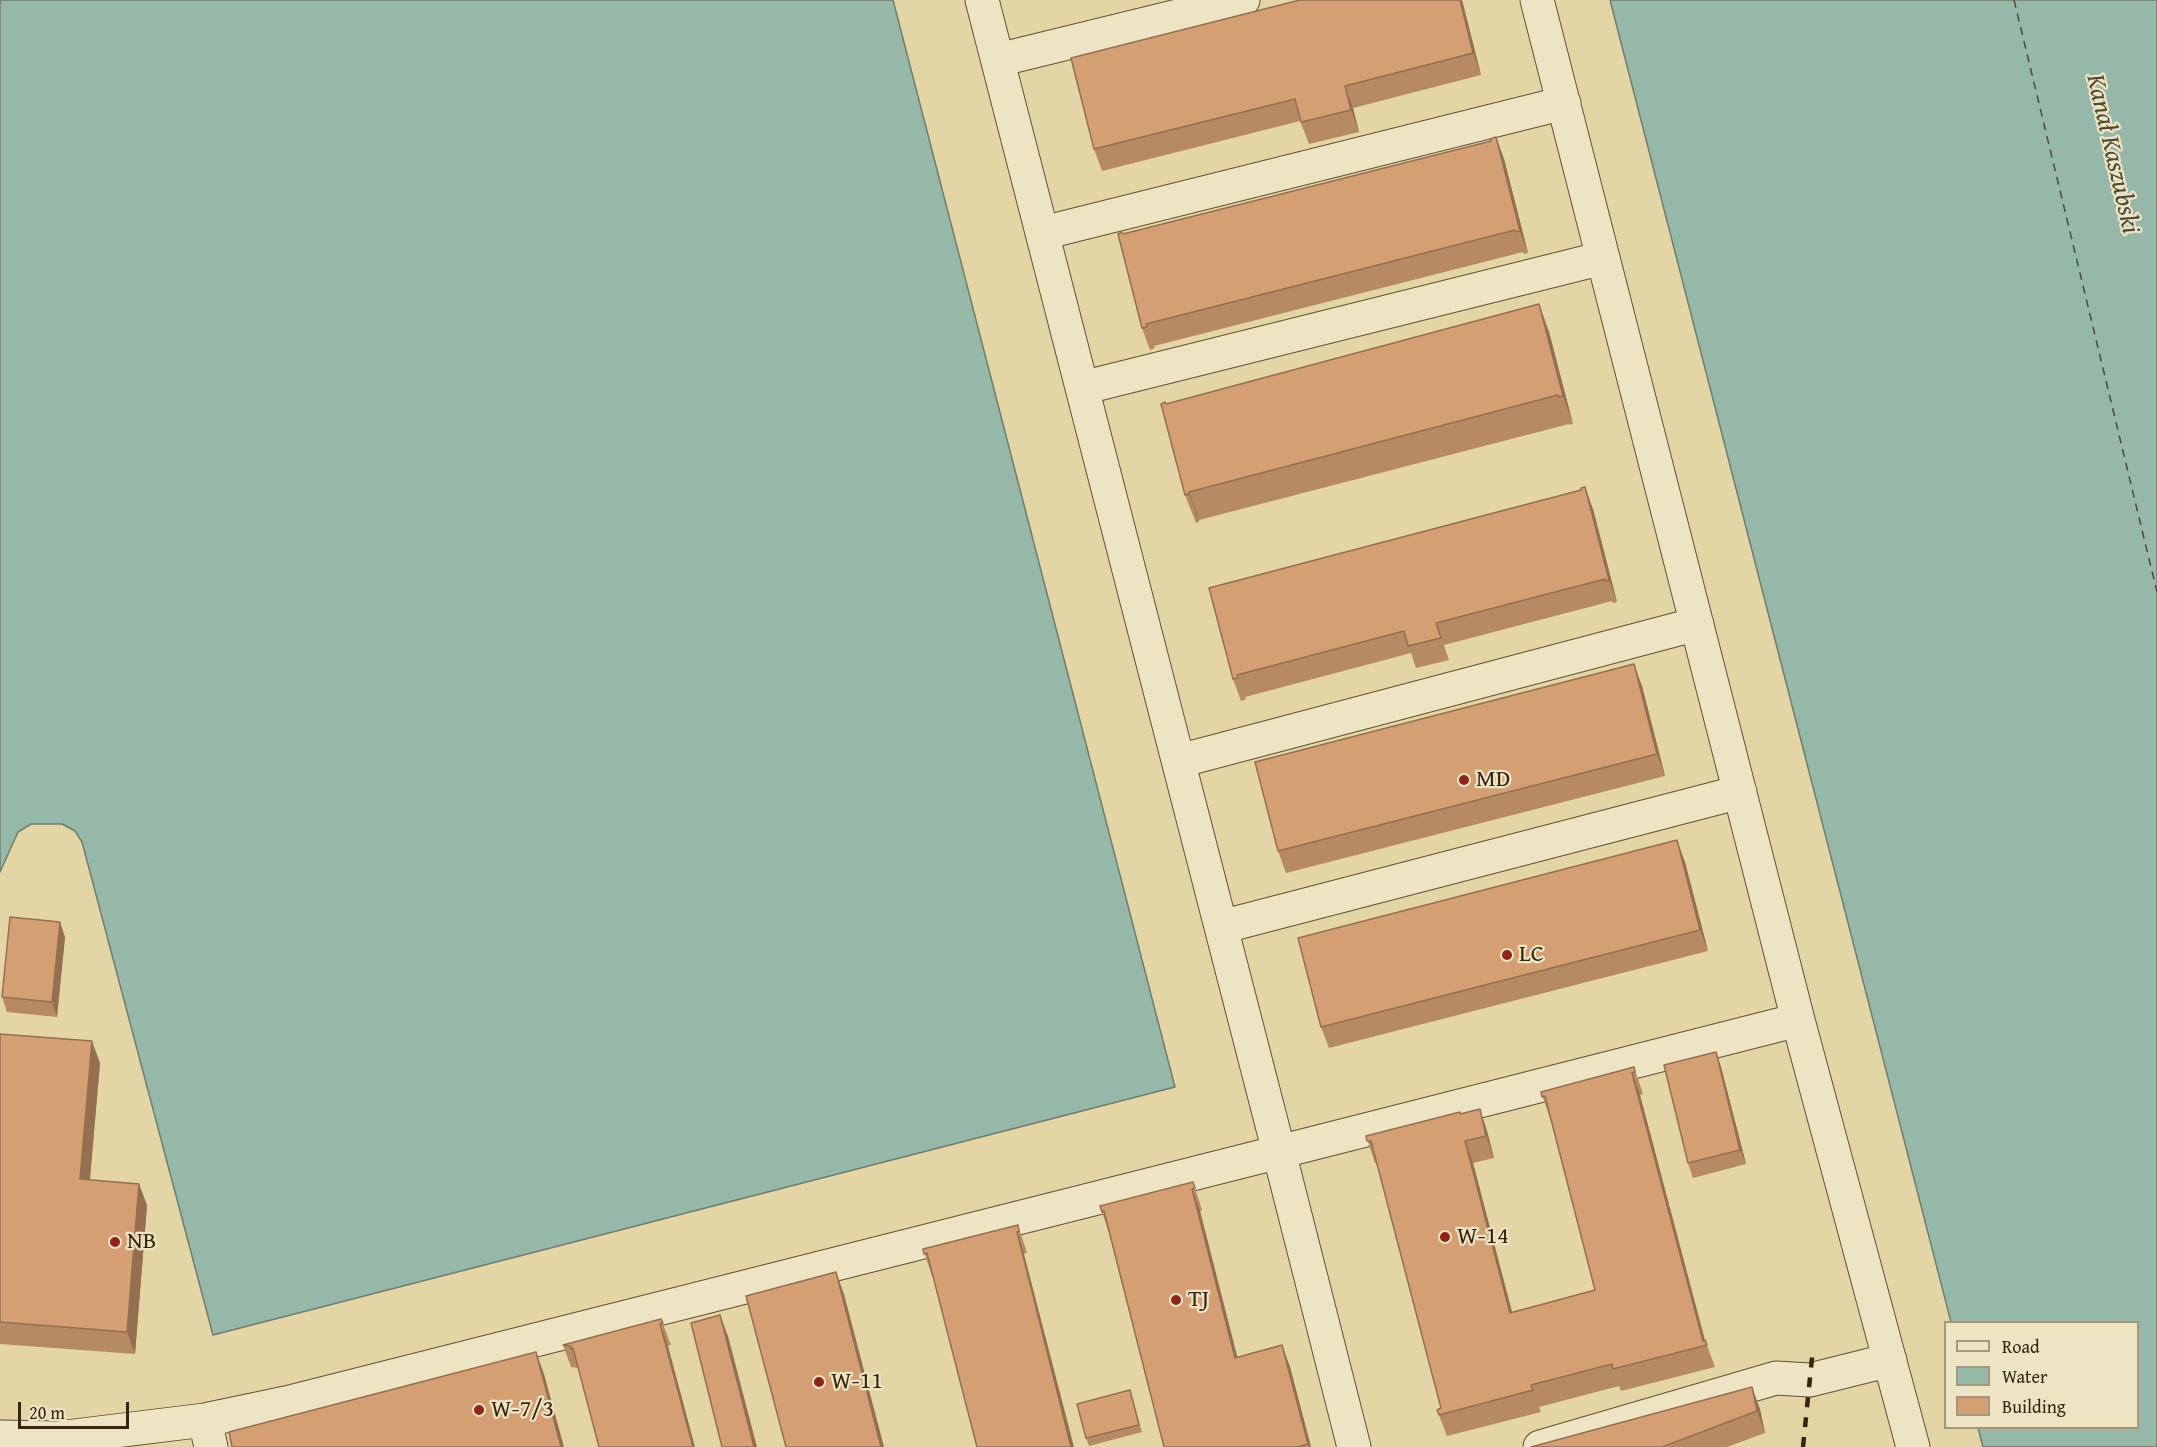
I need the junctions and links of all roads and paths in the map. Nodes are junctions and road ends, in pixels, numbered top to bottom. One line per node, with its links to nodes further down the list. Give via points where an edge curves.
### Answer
1 (982, 0): 4 (lane)
2 (1243, 0): 4 (lane)
3 (1537, 0): 5 (lane)
4 (998, 60): 6 (lane)
5 (1564, 103): 6 (lane); 7 (lane)
6 (1042, 233): 8 (lane)
7 (1603, 258): 8 (lane); 9 (lane)
8 (1082, 388): 10 (lane)
9 (1697, 624): 10 (lane); 11 (lane)
10 (1179, 761): 12 (lane)
11 (1740, 792): 12 (lane); 13 (lane)
12 (1221, 927): 14 (lane)
13 (1798, 1020): 14 (lane); 15 (lane)
14 (1279, 1152): 16 (lane, via 286,1403); 18 (lane)
15 (1890, 1360): 19 (lane, via 1810,1380 1776,1378); 20 (lane)
16 (208, 1434): 17 (lane)
17 (0, 1437)
18 (1354, 1447)
19 (1540, 1447)
20 (1913, 1447)

